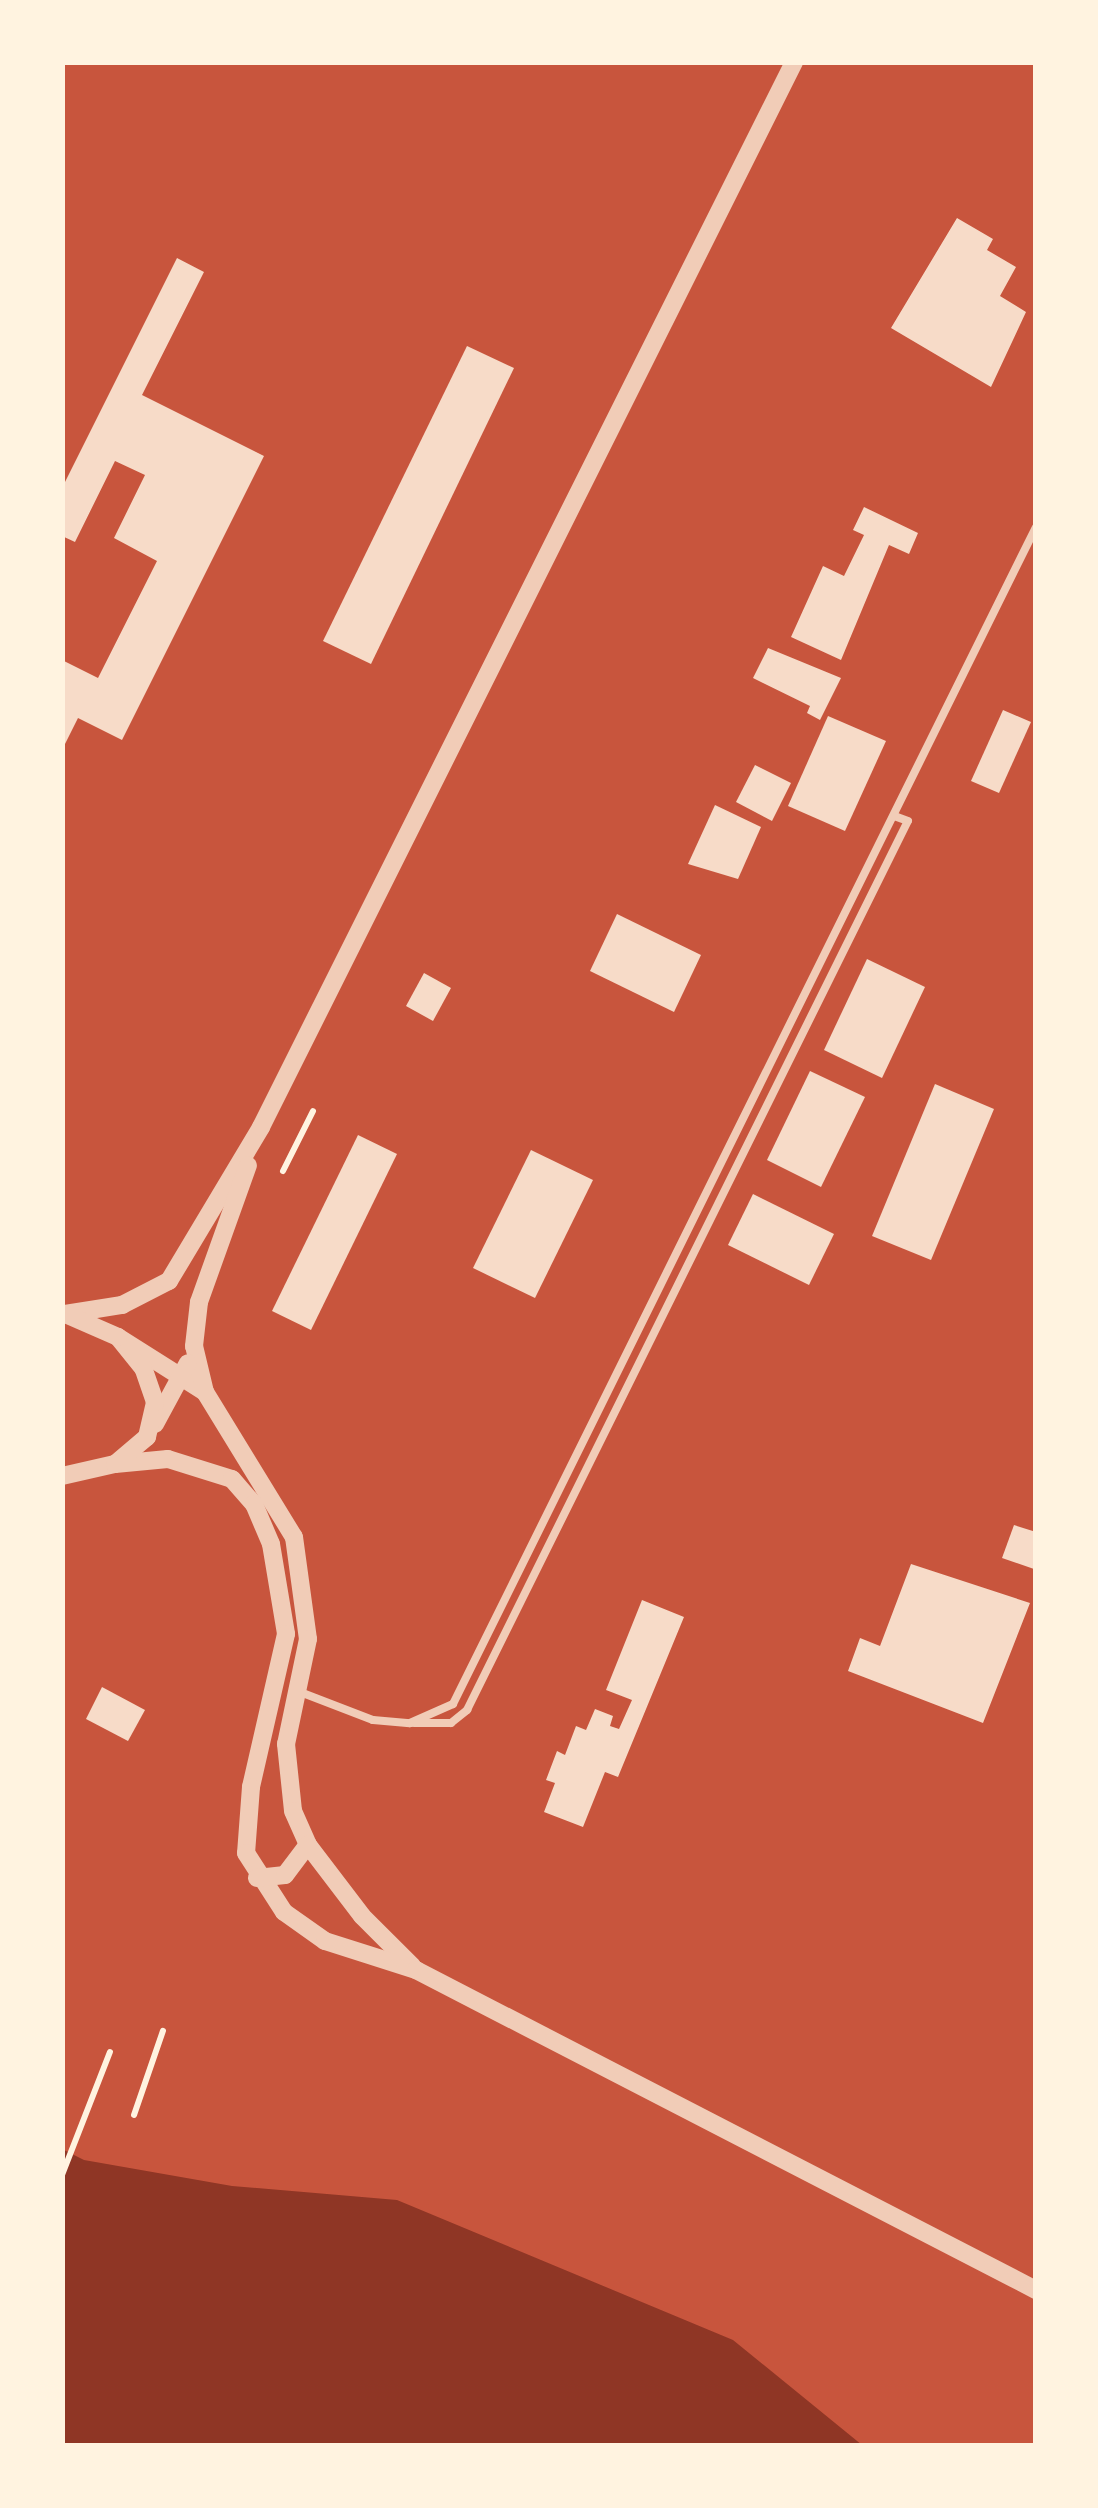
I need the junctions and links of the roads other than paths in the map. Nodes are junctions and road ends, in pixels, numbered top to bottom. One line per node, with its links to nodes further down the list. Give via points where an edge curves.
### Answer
1 (794, 62): 4 (street)
2 (1036, 527): 3 (lane)
3 (894, 816): 14 (lane, via 453,1704); 14 (lane, via 908,821 467,1710 451,1723)
4 (261, 1127): 5 (street, via 170,1281 122,1305); 7 (street, via 199,1302)
5 (64, 1314): 6 (street)
6 (118, 1337): 8 (street); 10 (street, via 143,1368 155,1402)
7 (194, 1346): 8 (street); 9 (street)
8 (184, 1374): 9 (street); 10 (street)
9 (205, 1392): 13 (street, via 294,1537 308,1608)
10 (147, 1437): 11 (street)
11 (115, 1464): 12 (street); 16 (street, via 168,1460 232,1479 254,1504 271,1544 286,1634 246,1818 246,1853)
12 (62, 1476)
13 (300, 1692): 14 (lane, via 373,1720); 15 (street, via 286,1744 287,1786)
14 (410, 1722)
15 (308, 1846): 16 (street, via 285,1875); 17 (street, via 362,1916)
16 (257, 1878): 17 (street, via 284,1912 325,1941)
17 (416, 1970): 18 (street)
18 (1036, 2290)

